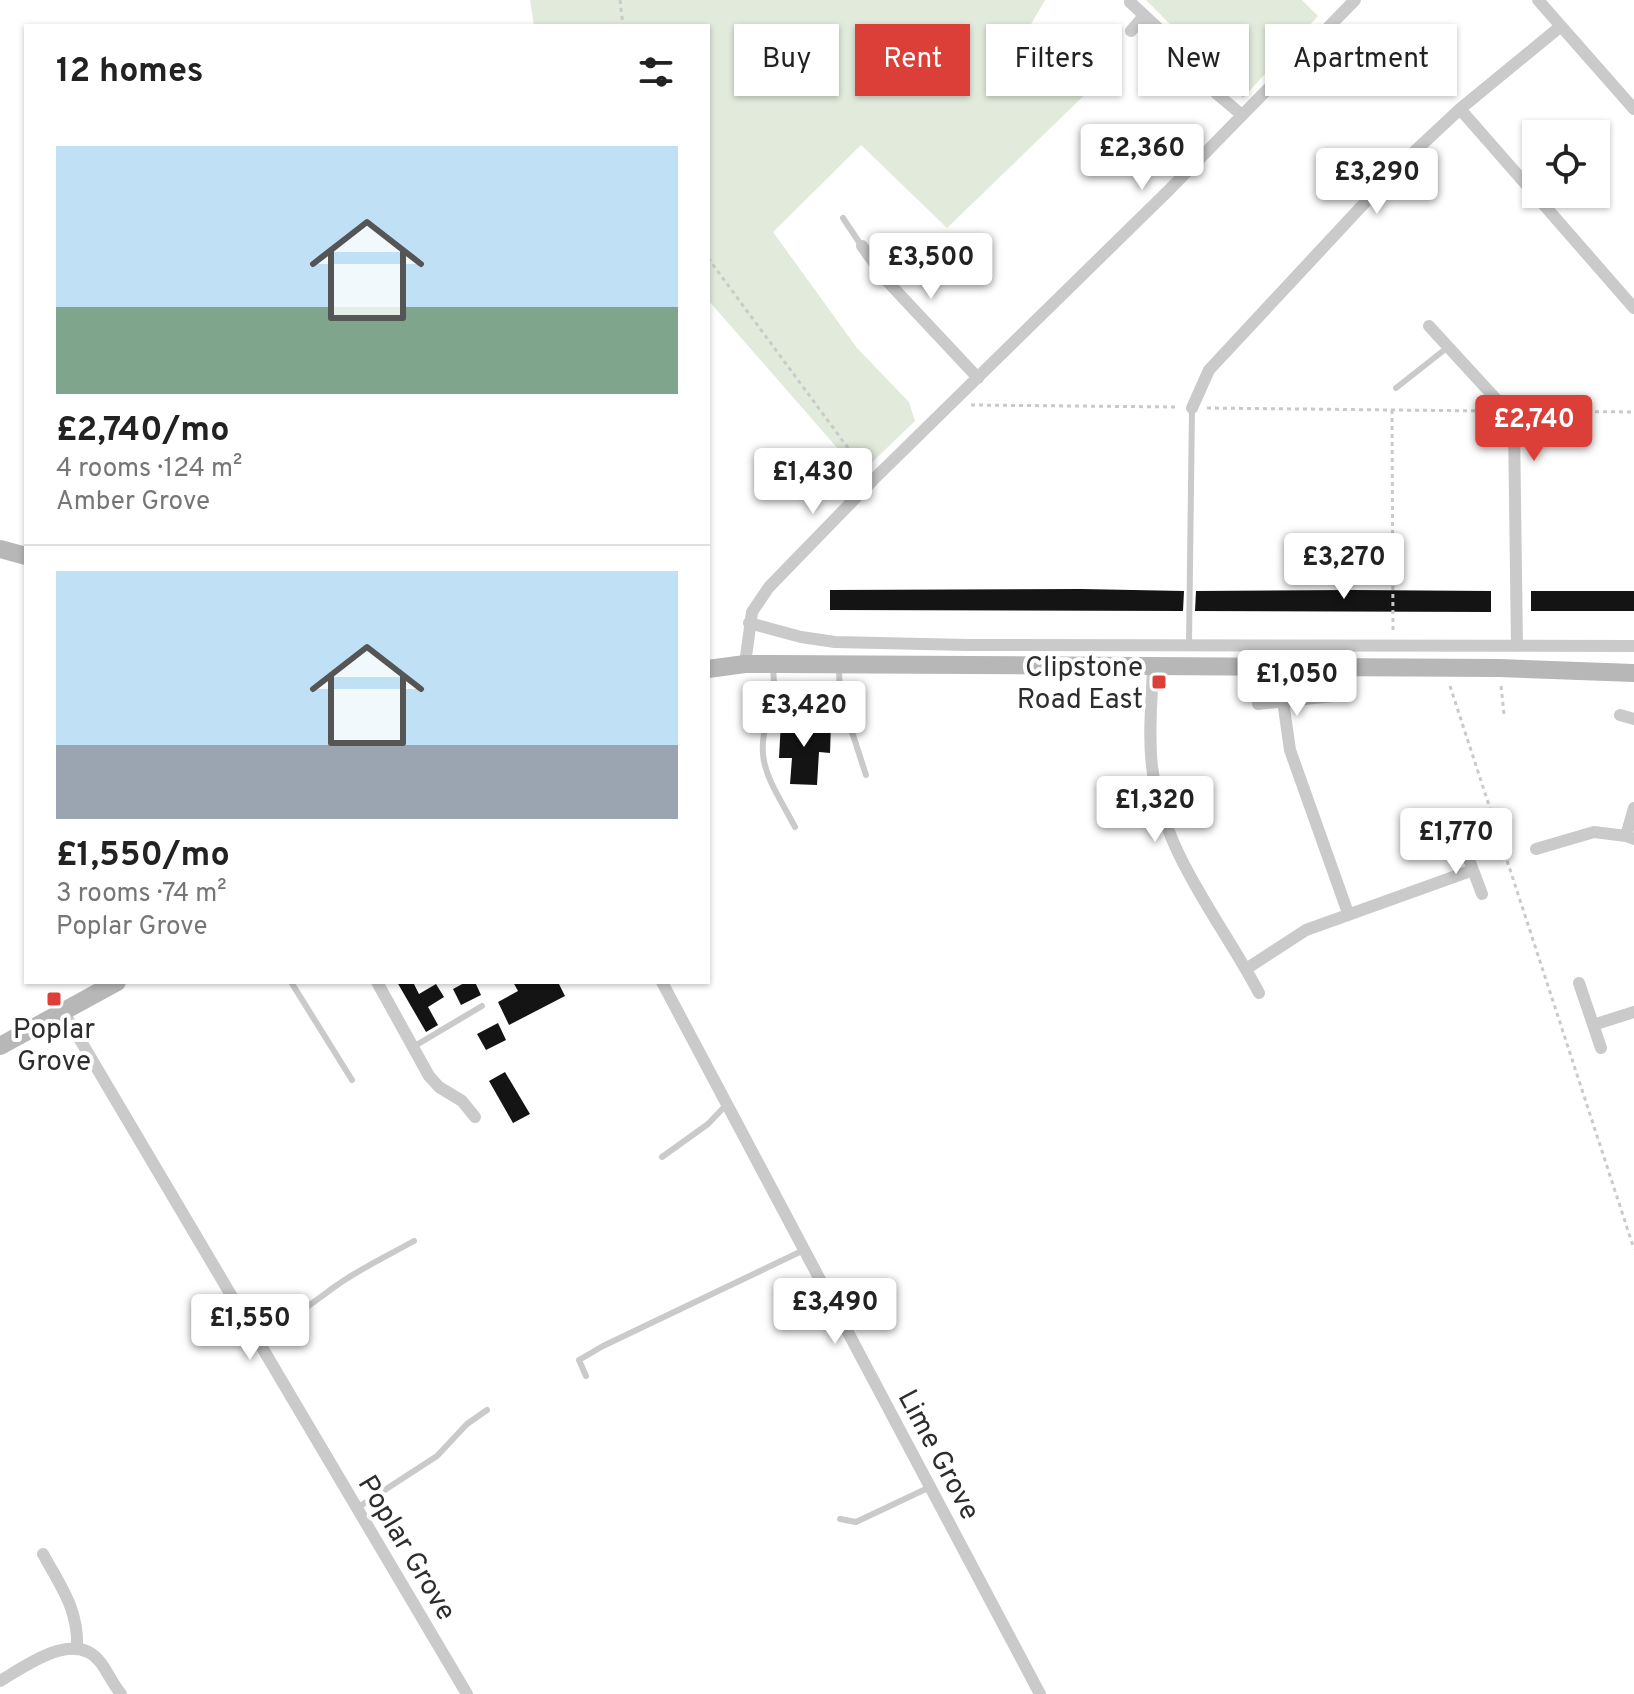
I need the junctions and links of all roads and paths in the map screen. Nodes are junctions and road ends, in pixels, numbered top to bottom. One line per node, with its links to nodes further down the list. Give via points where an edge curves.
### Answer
1 (620, 0): 6 (path)
2 (1355, 0): 11 (street)
3 (1538, 0): 7 (street)
4 (1130, 2): 5 (street)
5 (1144, 16): 8 (street); 11 (street)
6 (623, 24)
7 (1561, 26): 9 (street); 10 (street)
8 (1131, 31)
9 (1460, 109): 12 (street); 19 (street)
10 (1634, 109)
11 (1242, 115): 22 (street)
12 (1399, 166): 13 (lane); 25 (street, via 1209,370)
13 (1427, 197)
14 (843, 218): 16 (lane)
15 (899, 245): 18 (street)
16 (862, 246): 18 (street)
17 (710, 261): 29 (path)
18 (878, 264): 22 (street, via 888,282)
19 (1634, 308)
20 (1429, 326): 21 (street)
21 (1448, 347): 23 (lane); 27 (street)
22 (978, 378): 24 (street)
23 (1396, 388)
24 (951, 404): 25 (path); 29 (street)
25 (1192, 408): 26 (path); 33 (lane)
26 (1392, 410): 27 (path); 34 (path)
27 (1507, 411): 28 (path); 35 (street, via 1516,436)
28 (1634, 412)
29 (873, 480): 32 (street, via 769,587)
30 (0, 549): 31 (main road)
31 (24, 555)
32 (749, 623): 33 (street, via 835,642); 37 (street)
33 (1189, 646): 34 (street)
34 (1393, 646): 35 (street)
35 (1517, 646): 36 (street)
36 (1634, 646)
37 (745, 664): 38 (main road); 42 (main road)
38 (773, 664): 39 (main road); 47 (lane)
39 (839, 665): 40 (main road); 45 (lane)
40 (1153, 667): 43 (main road); 62 (street, via 1151,756 1159,800 1183,866)
41 (1499, 668): 43 (main road); 44 (main road); 50 (path)
42 (710, 669)
43 (1444, 669): 81 (path)
44 (1634, 673)
45 (840, 695): 47 (lane); 53 (lane)
46 (1333, 696): 48 (street)
47 (775, 697): 55 (lane, via 761,737 762,757)
48 (1283, 701): 49 (street); 61 (street, via 1288,744)
49 (1258, 704)
50 (1504, 714)
51 (1620, 715): 52 (street)
52 (1634, 719)
53 (866, 775)
54 (1634, 808): 56 (street)
55 (795, 827)
56 (1630, 837): 58 (street, via 1594,832)
57 (1464, 846): 59 (street)
58 (1536, 849)
59 (1473, 870): 60 (street); 61 (street)
60 (1482, 894)
61 (1348, 913): 62 (street, via 1306,930)
62 (1246, 969): 68 (street)
63 (1579, 983): 72 (street)
64 (113, 984): 70 (main road)
65 (292, 984): 76 (lane)
66 (378, 984): 74 (street)
67 (663, 984): 77 (street, Lime Grove)
68 (1259, 993)
69 (482, 1006): 74 (lane)
70 (63, 1011): 73 (main road); 83 (street, Poplar Grove)
71 (1634, 1012): 72 (street)
72 (1593, 1025): 75 (street)
73 (0, 1046)
74 (413, 1047): 78 (street, via 429,1076)
75 (1601, 1048)
76 (352, 1080)
77 (727, 1104): 79 (lane); 82 (street, Lime Grove)
78 (475, 1117)
79 (662, 1157)
80 (414, 1241): 83 (lane, via 293,1317)
81 (1634, 1249)
82 (804, 1250): 84 (lane, via 603,1346 579,1360); 86 (street, Lime Grove)
83 (251, 1329): 87 (street, Poplar Grove)
84 (586, 1376)
85 (487, 1410): 87 (lane, via 437,1456)
86 (930, 1487): 88 (lane, via 856,1522); 94 (street, Lime Grove)
87 (357, 1508): 93 (street, Poplar Grove)
88 (840, 1519)
89 (43, 1554): 90 (street, via 73,1609)
90 (77, 1649): 91 (street, via 51,1653); 92 (street, via 99,1660)
91 (0, 1681)
92 (121, 1694)
93 (467, 1694)
94 (1040, 1694)

